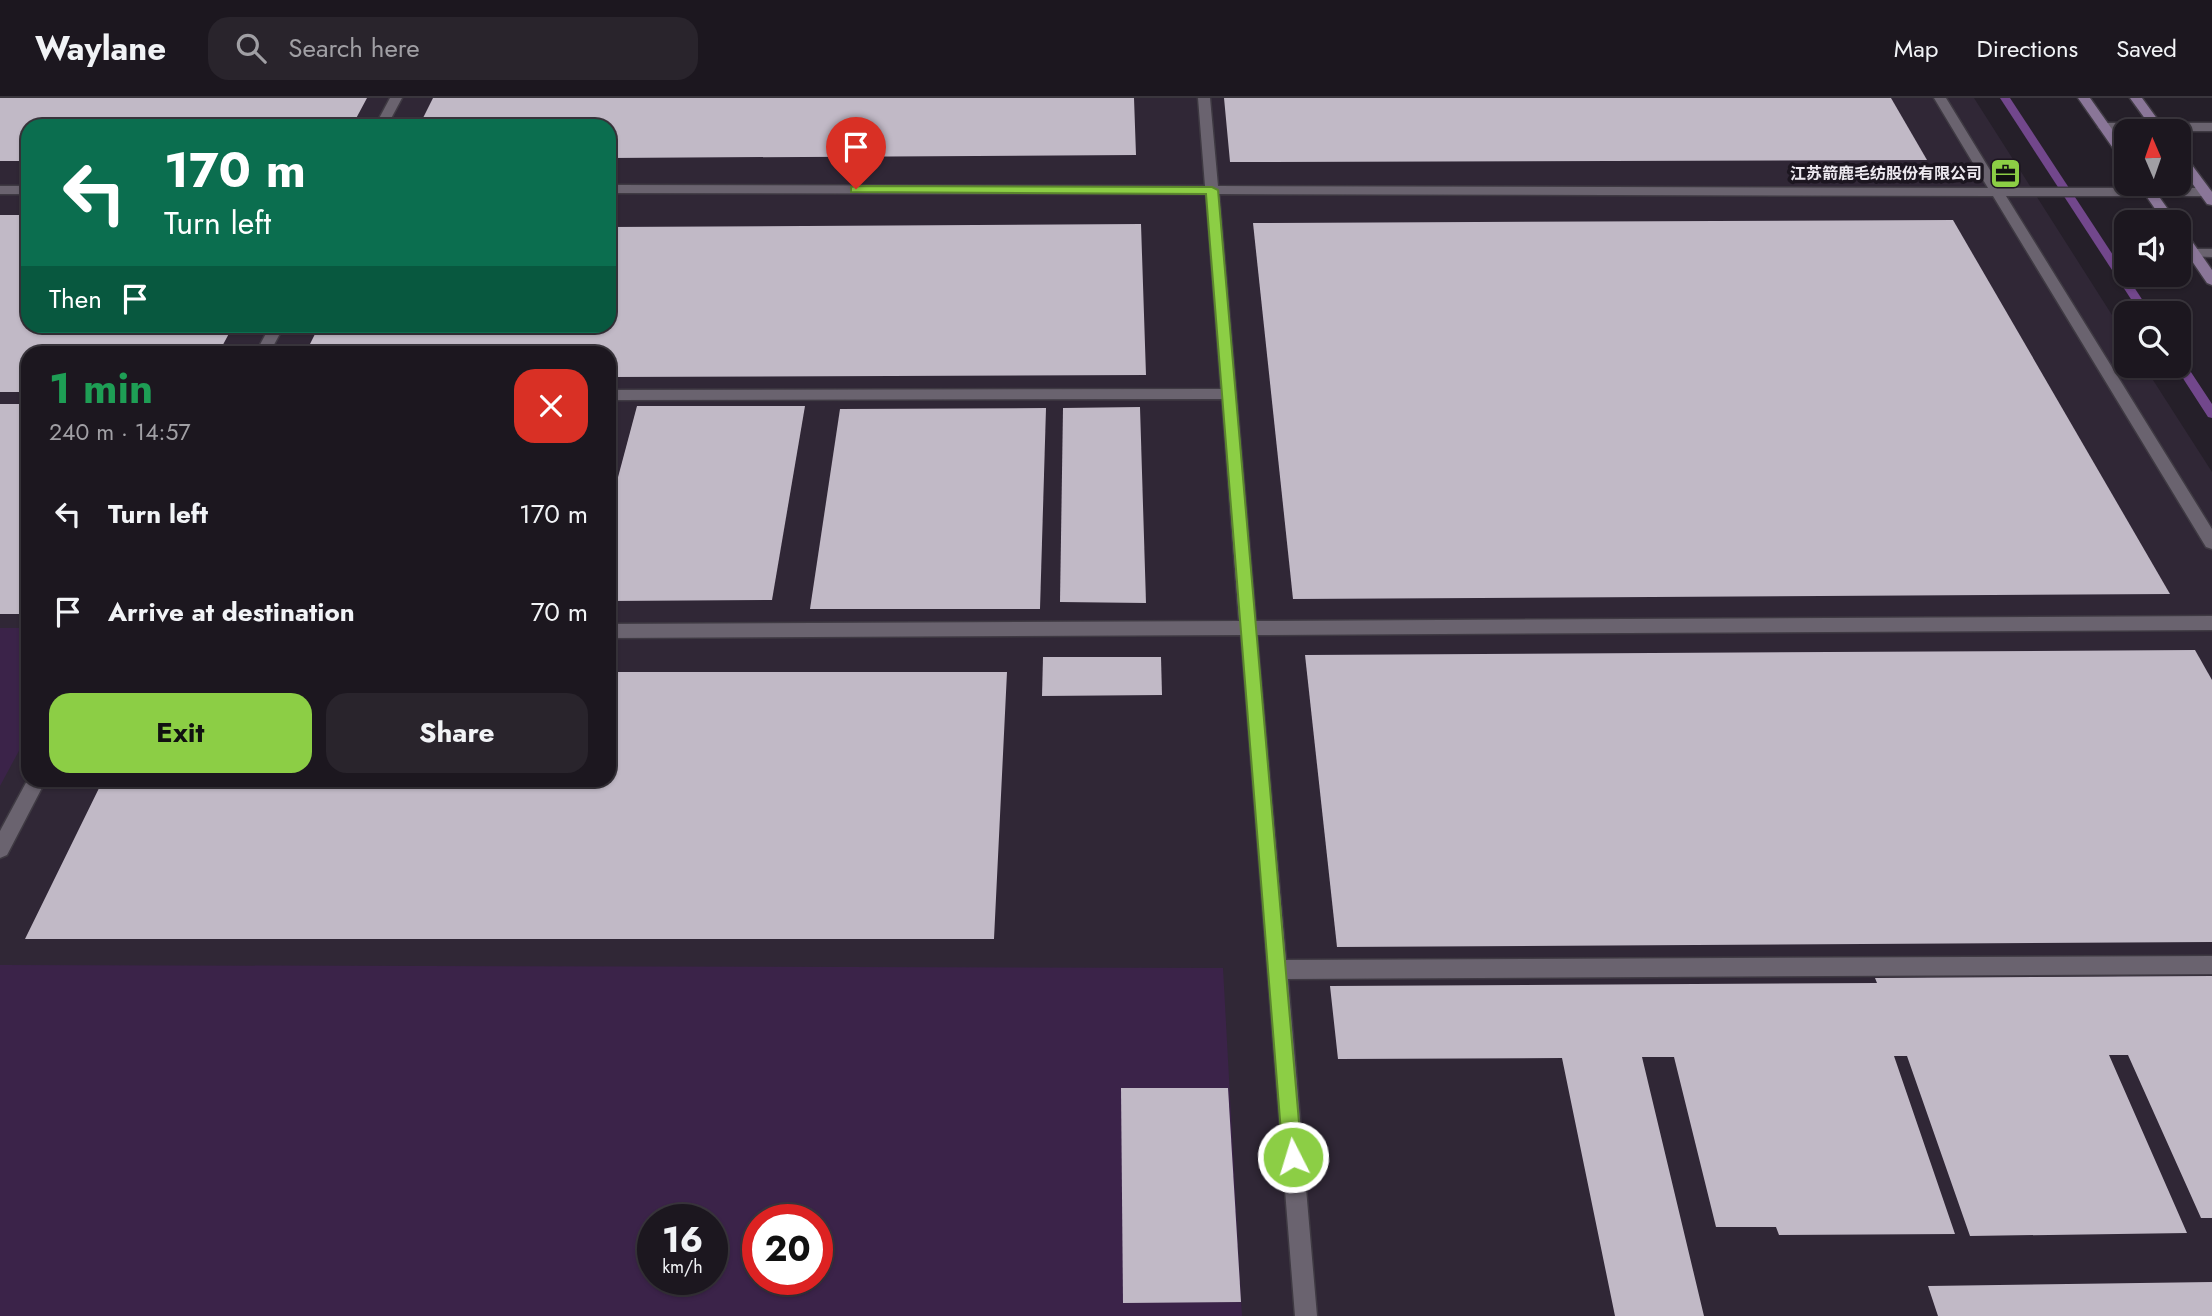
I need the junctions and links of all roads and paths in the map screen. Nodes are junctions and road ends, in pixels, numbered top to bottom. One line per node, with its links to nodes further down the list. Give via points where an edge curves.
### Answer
1 (396, 98): 6 (lane)
2 (1204, 98): 17 (lane)
3 (1940, 98): 19 (lane)
4 (2084, 98): 8 (main road)
5 (2136, 98): 7 (main road)
6 (385, 119)
7 (2152, 119)
8 (2104, 127): 9 (lane); 12 (main road)
9 (2114, 127)
10 (2212, 127): 11 (lane)
11 (2191, 128)
12 (2114, 141)
13 (2191, 172): 21 (main road)
14 (616, 189): 17 (lane)
15 (0, 190): 16 (lane)
16 (21, 190)
17 (1212, 190): 19 (lane); 26 (lane)
18 (2114, 190): 19 (lane)
19 (1997, 192): 28 (lane)
20 (2191, 194): 21 (lane)
21 (2209, 197)
22 (2191, 250): 23 (main road)
23 (2193, 253): 24 (lane); 25 (main road)
24 (2212, 253)
25 (2212, 280)
26 (1229, 394): 27 (lane); 30 (lane)
27 (616, 395)
28 (2212, 543)
29 (2212, 623): 30 (lane)
30 (1248, 628): 31 (lane); 35 (lane)
31 (616, 631)
32 (33, 787): 33 (lane)
33 (0, 849)
34 (2212, 965): 35 (lane)
35 (1277, 970): 36 (lane)
36 (1306, 1316)

